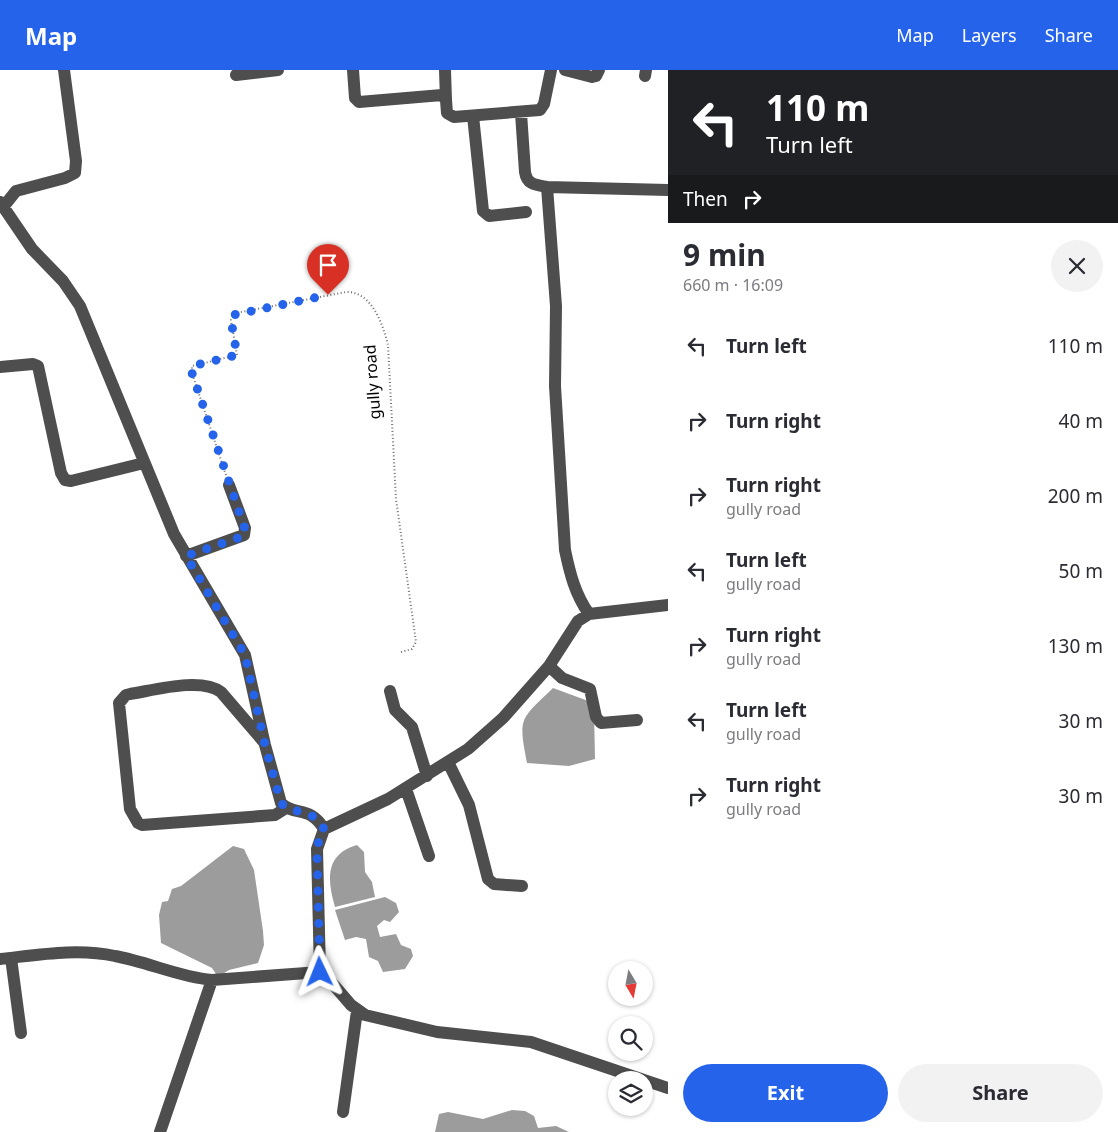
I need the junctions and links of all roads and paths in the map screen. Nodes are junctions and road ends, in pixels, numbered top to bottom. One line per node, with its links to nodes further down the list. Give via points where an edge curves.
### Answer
1 (64, 70): 14 (street, via 75,173 16,191)
2 (278, 70): 8 (street)
3 (353, 70): 9 (street, via 355,98 359,102 438,95)
4 (445, 70): 9 (street)
5 (551, 70): 10 (street, via 542,108 536,112)
6 (565, 70): 7 (street, via 592,77)
7 (599, 70)
8 (236, 75)
9 (446, 100): 11 (street, via 449,115)
10 (521, 113): 11 (street); 12 (street, via 526,177 531,183)
11 (473, 116): 15 (street, via 483,211 489,216)
12 (547, 187): 13 (street); 21 (street, via 556,306 554,386 566,550 579,599)
13 (668, 190)
14 (2, 204): 17 (street, via 32,249 63,281 80,306)
15 (526, 212)
16 (0, 367): 17 (street, via 38,366 65,480)
17 (144, 463): 19 (street)
18 (229, 485): 19 (street, via 245,528 244,535); 22 (path, gully road, via 192,366 237,355 231,320 236,313 346,292 360,294 376,312 388,345 396,499 416,642 412,649)
19 (186, 556): 26 (street, via 245,655)
20 (668, 605): 21 (street)
21 (590, 614): 23 (street, via 578,621)
22 (401, 652)
23 (549, 666): 25 (street, via 562,678 590,689 596,717 601,723); 27 (street, via 503,718)
24 (390, 691): 28 (street, via 395,710 412,726)
25 (636, 720)
26 (264, 742): 30 (street, via 278,797); 30 (street, via 221,692 212,686 130,694 119,703 130,809 142,825 275,816)
27 (448, 762): 28 (street); 33 (street, via 469,805 488,879 494,884)
28 (427, 776): 29 (street)
29 (406, 789): 31 (street); 32 (street)
30 (286, 808): 31 (street, via 305,811)
31 (324, 829): 35 (street, via 317,849)
32 (429, 856)
33 (522, 886)
34 (6, 958): 36 (street, via 70,952 98,953); 38 (street)
35 (320, 972): 36 (street); 37 (street)
36 (212, 980): 41 (street)
37 (357, 1011): 39 (street, via 437,1032 530,1042); 40 (street)
38 (21, 1033)
39 (668, 1088)
40 (342, 1112)
41 (160, 1132)

